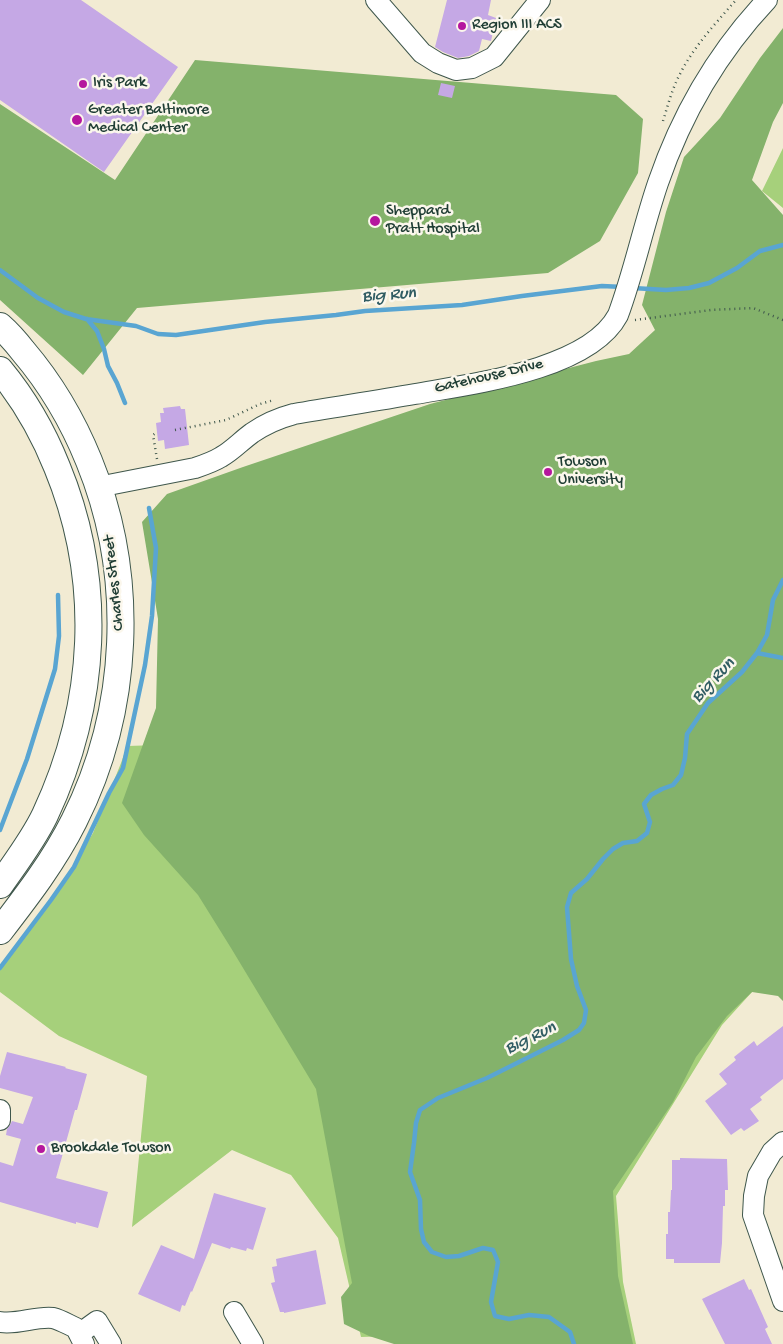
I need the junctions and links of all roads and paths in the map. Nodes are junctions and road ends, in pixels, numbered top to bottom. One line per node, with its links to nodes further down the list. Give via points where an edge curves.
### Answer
1 (376, 0): 2 (street, via 422,53 456,70 472,68 494,57)
2 (540, 0)
3 (767, 0): 5 (street, Gatehouse Drive, via 733,40 679,130 664,165)
4 (783, 320): 5 (path, via 753,308)
5 (614, 323): 12 (street, Gatehouse Drive, via 603,336 581,350 534,368 475,383 288,416 263,426 208,464)
6 (0, 326): 13 (main road, Charles Street, via 55,393 83,448)
7 (0, 360): 13 (main road, via 13,366 33,388 79,473)
8 (0, 370): 14 (main road, Charles Street, via 28,408 60,472 79,536)
9 (278, 399): 10 (path, via 226,420)
10 (176, 430)
11 (157, 432): 12 (path, via 153,435)
12 (160, 475): 13 (street, Gatehouse Drive)
13 (98, 487): 14 (main road, via 92,510 100,576); 16 (main road, Charles Street, via 113,541 121,610 120,661 111,716 94,774 74,821 43,872)
14 (88, 590): 15 (main road, Charles Street, via 86,677 71,747 44,817)
15 (0, 885)
16 (0, 931)
17 (0, 1110): 18 (street)
18 (0, 1120)
19 (783, 1142): 20 (street, via 772,1152 758,1176 753,1215)
20 (783, 1301)
21 (234, 1312): 25 (street)
22 (0, 1322): 23 (street, via 10,1324 35,1318 54,1318 76,1328)
23 (81, 1339): 24 (street, via 97,1321)
24 (110, 1344)
25 (253, 1344)

